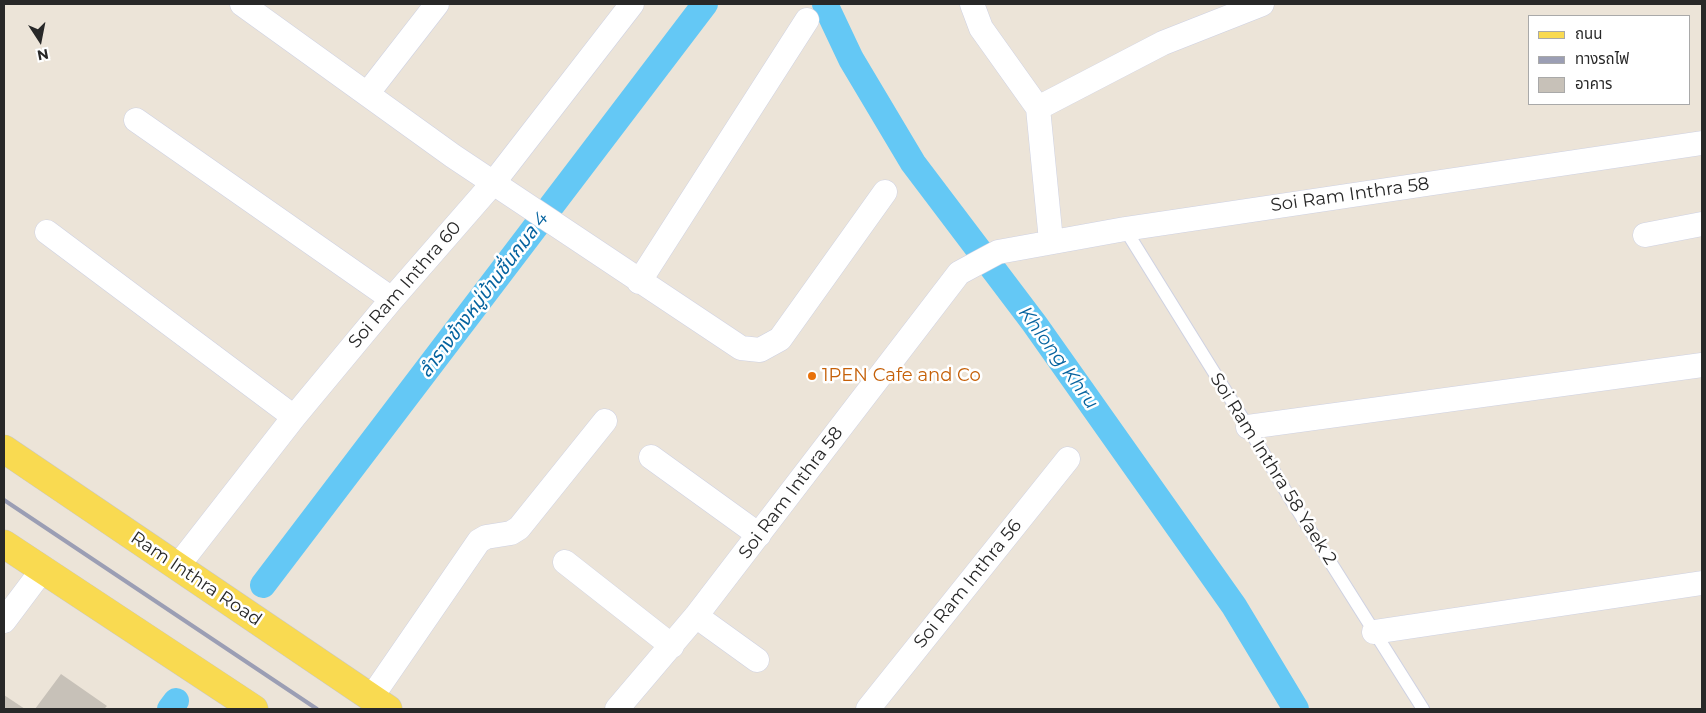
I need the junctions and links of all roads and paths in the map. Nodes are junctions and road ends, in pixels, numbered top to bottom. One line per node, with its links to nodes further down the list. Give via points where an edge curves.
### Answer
1 (437, 4): 7 (street)
2 (632, 4): 11 (street, Soi Ram Inthra 60)
3 (972, 4): 8 (street, via 981,28)
4 (1262, 4): 8 (street, via 1163,43)
5 (256, 7): 7 (street)
6 (807, 20): 18 (street)
7 (367, 94): 11 (street)
8 (1038, 108): 17 (street)
9 (136, 120): 19 (street)
10 (1702, 143): 14 (street, Soi Ram Inthra 58)
11 (494, 182): 18 (street); 19 (street, Soi Ram Inthra 60)
12 (885, 192): 18 (street, via 780,339 760,350 741,348)
13 (1702, 224): 16 (street)
14 (1125, 229): 17 (street, Soi Ram Inthra 58); 23 (lane, Soi Ram Inthra 58 Yaek 2)
15 (47, 232): 21 (street)
16 (1645, 235)
17 (1051, 241): 27 (street, Soi Ram Inthra 58, via 998,252 959,273)
18 (639, 282)
19 (392, 299): 21 (street, Soi Ram Inthra 60)
20 (1702, 365): 23 (street)
21 (294, 417): 30 (street, Soi Ram Inthra 60)
22 (605, 421): 38 (street, via 519,528 478,541)
23 (1248, 427): 35 (lane, Soi Ram Inthra 58 Yaek 2)
24 (4, 449): 30 (main road, Ram Inthra Road)
25 (651, 457): 27 (street)
26 (1068, 459): 41 (street, Soi Ram Inthra 56)
27 (759, 535): 33 (street, Soi Ram Inthra 58)
28 (4, 544): 31 (main road)
29 (565, 562): 36 (street)
30 (177, 567): 38 (main road, Ram Inthra Road)
31 (43, 569): 34 (street); 39 (main road)
32 (1702, 583): 35 (street)
33 (696, 616): 36 (street, Soi Ram Inthra 58); 37 (street)
34 (4, 621)
35 (1374, 632): 42 (lane, Soi Ram Inthra 58 Yaek 2)
36 (672, 646): 40 (street, Soi Ram Inthra 58)
37 (757, 660)
38 (380, 704)
39 (254, 709)
40 (617, 709)
41 (868, 709)
42 (1423, 709)

